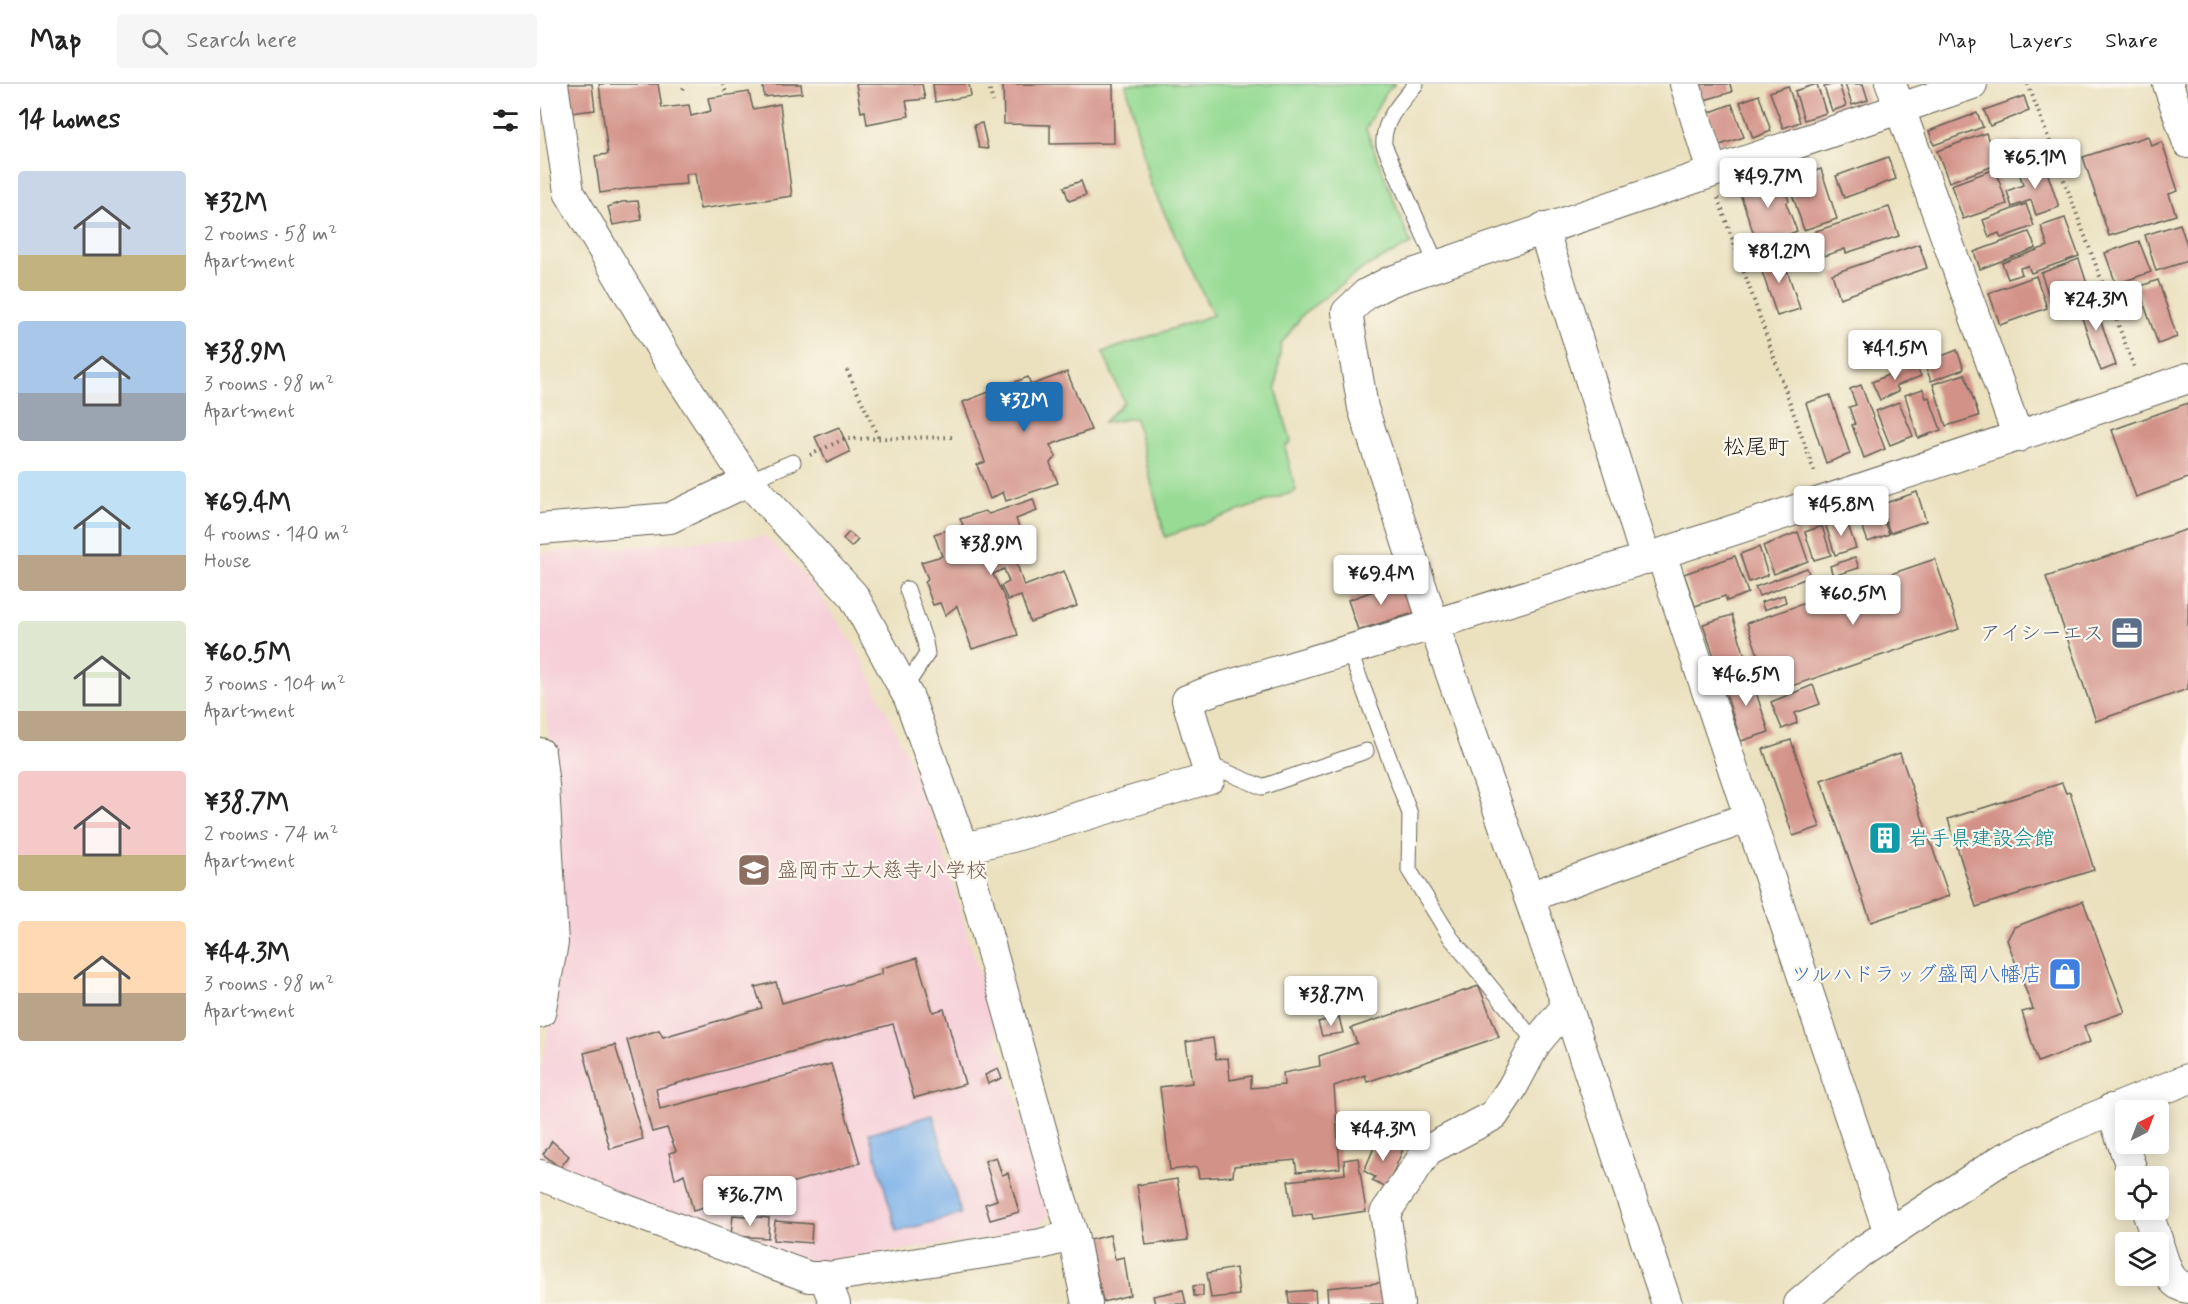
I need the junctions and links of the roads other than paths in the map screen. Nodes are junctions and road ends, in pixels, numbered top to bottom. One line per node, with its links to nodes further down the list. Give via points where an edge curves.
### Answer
1 (553, 84): 14 (street, via 569,192 666,356)
2 (1416, 84): 10 (lane, via 1395,108 1383,133 1384,146)
3 (1685, 84): 8 (street)
4 (1972, 84): 6 (street)
5 (2168, 84): 7 (street)
6 (1895, 96): 8 (street); 12 (street)
7 (2188, 143)
8 (1710, 172): 9 (street)
9 (1543, 228): 10 (street); 16 (street)
10 (1437, 265): 18 (street, via 1366,294 1347,312 1363,408)
11 (2188, 378): 12 (street)
12 (2018, 436): 16 (street)
13 (793, 462): 14 (lane)
14 (748, 481): 15 (street, via 670,518); 20 (street, via 854,595)
15 (540, 529)
16 (1653, 557): 18 (street); 24 (street)
17 (908, 589): 20 (lane, via 927,654)
18 (1434, 626): 19 (street); 26 (street)
19 (1350, 650): 23 (street, via 1187,700); 29 (lane, via 1410,814 1409,870 1451,938)
20 (904, 690): 25 (street)
21 (1366, 751): 23 (lane, via 1262,787)
22 (540, 753): 28 (street, via 553,943)
23 (1205, 763): 25 (street, via 1210,778)
24 (1749, 817): 26 (street); 34 (street)
25 (963, 848): 35 (street)
26 (1529, 897): 27 (street)
27 (1566, 1006): 29 (street); 42 (street)
28 (540, 1013)
29 (1536, 1043): 41 (street, via 1494,1115 1428,1150 1384,1213)
30 (2188, 1079): 31 (street)
31 (2111, 1109): 32 (street); 34 (street, via 2001,1160)
32 (2131, 1166)
33 (540, 1175): 37 (street, via 809,1277)
34 (1889, 1233): 43 (street)
35 (1073, 1235): 37 (street, via 1041,1244); 40 (street)
36 (2169, 1273): 38 (street, via 2179,1287)
37 (824, 1276): 39 (street)
38 (2188, 1288)
39 (835, 1304)
40 (1087, 1304)
41 (1399, 1304)
42 (1667, 1304)
43 (1799, 1304)

